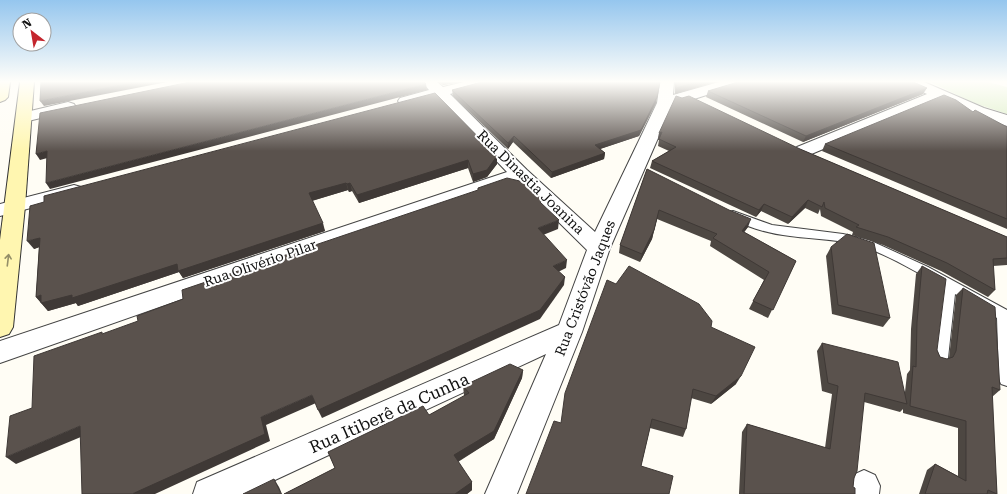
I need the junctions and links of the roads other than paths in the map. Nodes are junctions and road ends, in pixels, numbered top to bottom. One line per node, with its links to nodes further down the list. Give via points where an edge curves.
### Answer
1 (25, 105): 9 (main road)
2 (80, 105): 9 (street)
3 (392, 105): 8 (street)
4 (453, 105): 12 (street, Rua Dinastia Joanina)
5 (662, 105): 16 (street, Rua Cristóvão Jaques, via 642,170)
6 (910, 105): 11 (street, via 795,147)
7 (965, 105): 10 (street)
8 (387, 107)
9 (24, 117): 14 (main road)
10 (1007, 121)
11 (824, 160)
12 (520, 174): 16 (street, Rua Dinastia Joanina); 21 (street, Rua Olivério Pilar)
13 (91, 186): 14 (street)
14 (7, 208): 19 (main road, one-way to 14)
15 (725, 210): 17 (lane, via 749,222 774,229 858,241 887,252)
16 (599, 248): 20 (street, Rua Cristóvão Jaques)
17 (949, 284): 18 (lane); 22 (lane)
18 (1006, 316): 23 (lane)
19 (0, 327)
20 (569, 332): 24 (street, Rua Itiberê da Cunha); 25 (street, Rua Cristóvão Jaques)
21 (0, 352)
22 (940, 358)
23 (1007, 379)
24 (209, 494)
25 (501, 494)

